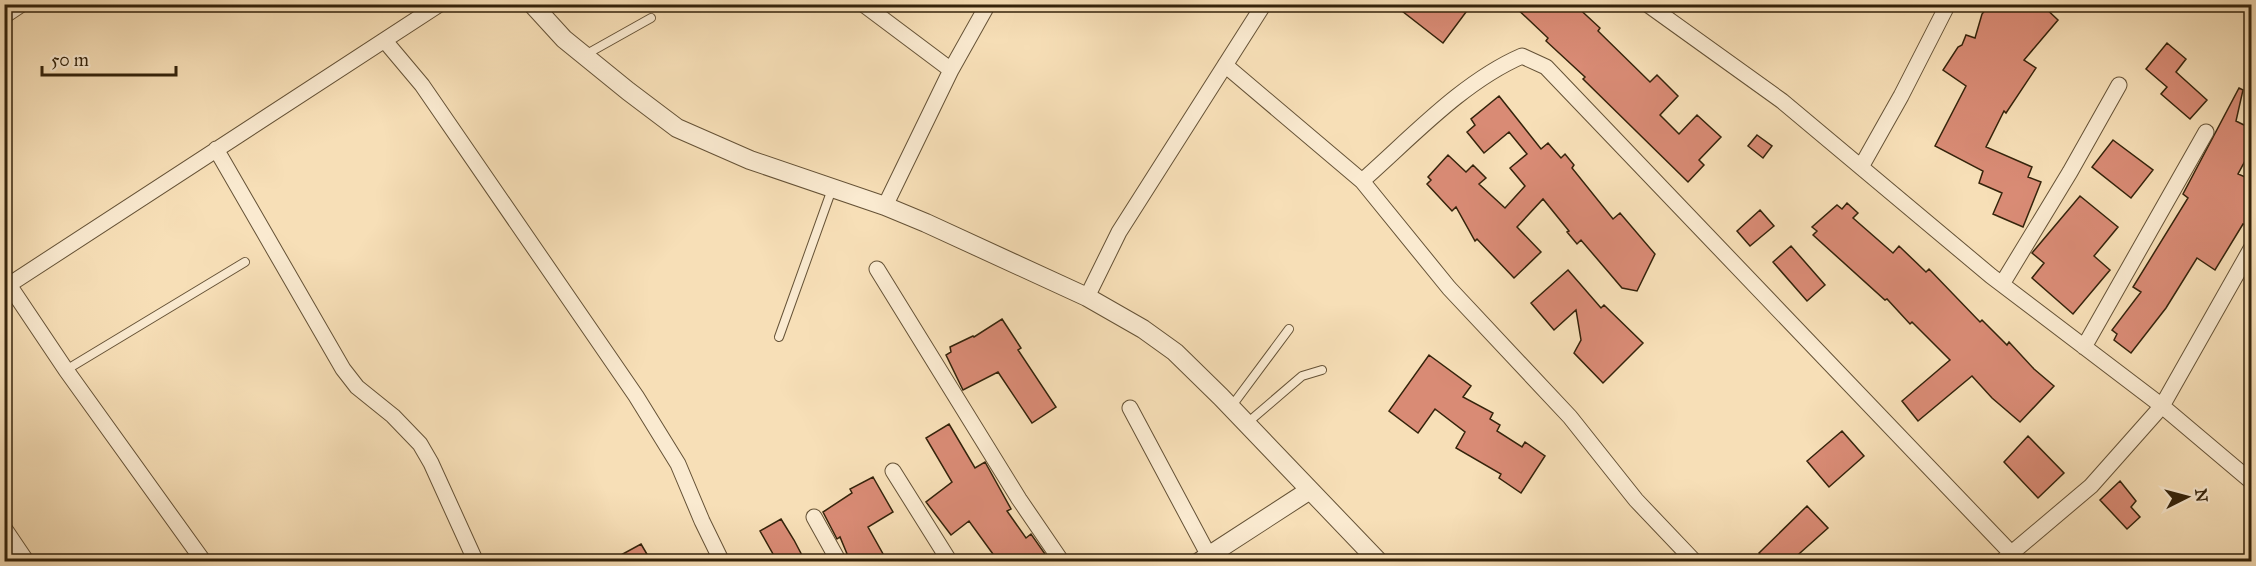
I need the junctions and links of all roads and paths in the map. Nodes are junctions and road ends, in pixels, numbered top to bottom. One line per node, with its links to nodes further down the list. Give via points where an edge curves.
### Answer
1 (22, 4): 9 (street)
2 (440, 4): 11 (street)
3 (532, 4): 12 (street)
4 (863, 4): 14 (street)
5 (988, 4): 14 (street)
6 (1264, 4): 13 (street)
7 (1647, 4): 18 (street, via 1782,101)
8 (1948, 4): 18 (street)
9 (4, 16)
10 (651, 18): 12 (lane)
11 (385, 41): 17 (street); 47 (street, via 422,85 636,396 678,464)
12 (584, 56): 20 (street, via 678,128 750,160)
13 (1225, 65): 19 (street); 27 (street, via 1119,232)
14 (951, 70): 21 (street)
15 (2119, 85): 25 (street)
16 (2206, 132): 30 (street)
17 (216, 149): 26 (street); 46 (street, via 343,369 357,387 420,444)
18 (1861, 167): 25 (street)
19 (1362, 181): 42 (street, via 1465,90 1500,66 1522,56 1546,67); 52 (street, via 1449,288 1570,417 1636,500)
20 (832, 189): 21 (street); 29 (lane)
21 (885, 206): 27 (street)
22 (2252, 248): 33 (street)
23 (244, 262): 31 (lane)
24 (877, 268): 50 (street, via 1019,499)
25 (2002, 284): 30 (street)
26 (7, 287): 31 (street)
27 (1087, 297): 35 (street, via 1175,352)
28 (1289, 329): 35 (lane)
29 (779, 337)
30 (2085, 347): 33 (street)
31 (66, 370): 45 (street)
32 (1322, 370): 36 (lane, via 1302,376)
33 (2162, 406): 38 (street); 42 (street, via 2091,486)
34 (1130, 408): 43 (street)
35 (1231, 408): 36 (street)
36 (1246, 424): 39 (street)
37 (893, 471): 49 (street)
38 (2252, 483)
39 (1310, 490): 43 (street); 51 (street)
40 (814, 517): 48 (street)
41 (4, 528): 44 (street)
42 (2006, 557)
43 (1207, 560)
44 (27, 561)
45 (204, 561)
46 (476, 561)
47 (722, 561)
48 (839, 561)
49 (950, 561)
50 (1062, 561)
51 (1379, 561)
52 (1695, 561)

